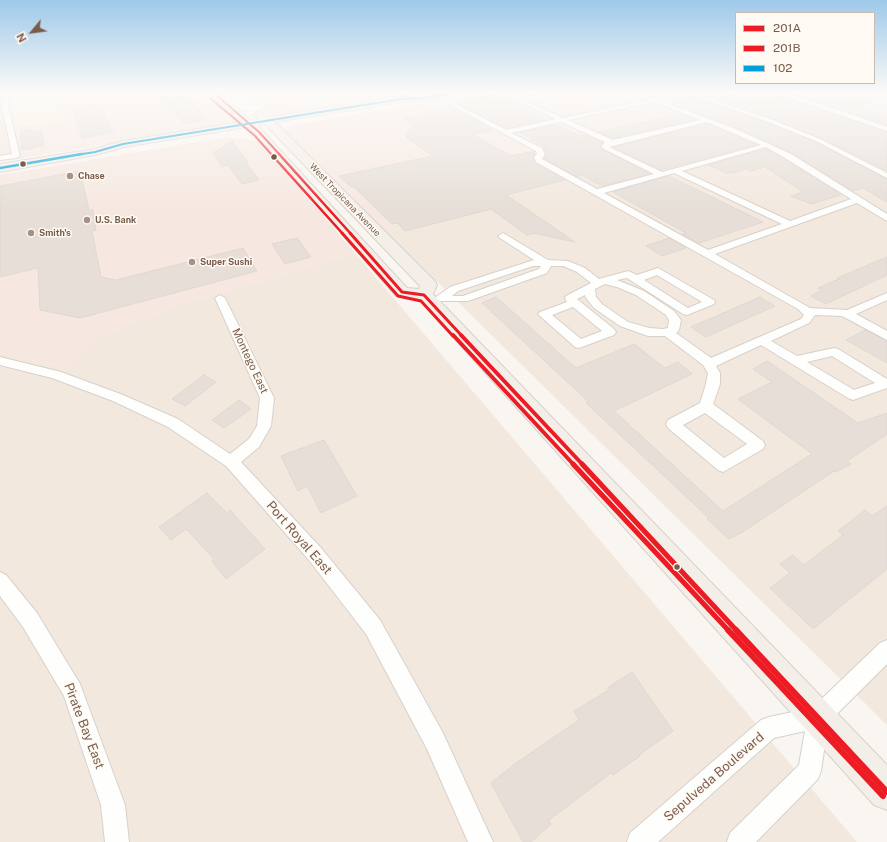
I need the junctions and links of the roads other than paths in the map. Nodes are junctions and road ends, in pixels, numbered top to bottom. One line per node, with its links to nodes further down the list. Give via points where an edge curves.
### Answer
1 (11, 132): 12 (street, via 16,156)
2 (208, 132): 13 (main road, via 123,144 95,152)
3 (259, 132): 19 (main road, West Tropicana Avenue)
4 (279, 132): 24 (main road, West Tropicana Avenue)
5 (504, 132): 17 (street, via 539,150 539,160)
6 (589, 132): 10 (street)
7 (653, 132): 10 (street)
8 (737, 132): 11 (street)
9 (799, 132): 16 (street)
10 (611, 142): 15 (street, via 606,144 606,148)
11 (767, 145): 14 (street); 18 (street)
12 (0, 158)
13 (0, 168)
14 (674, 170): 15 (street); 21 (street)
15 (660, 174): 17 (street)
16 (887, 176)
17 (597, 192): 23 (street)
18 (856, 200): 20 (street); 21 (street)
19 (336, 218): 24 (main road, via 350,220 376,246); 30 (main road, West Tropicana Avenue, via 402,292)
20 (887, 218)
21 (789, 224): 23 (street)
22 (503, 236): 25 (street)
23 (706, 254): 32 (street)
24 (401, 256): 30 (main road, West Tropicana Avenue, via 429,284)
25 (547, 264): 27 (street, via 564,263 581,270); 30 (street, via 543,271 464,299)
26 (636, 280): 26 (street, via 687,312 710,302 658,270); 27 (street, via 628,274)
27 (597, 284): 31 (street, via 570,298); 34 (street, via 592,298 598,306 624,324 648,332); 34 (street, via 620,284 640,293 675,320 673,330)
28 (887, 296): 33 (street, via 856,311)
29 (220, 298): 41 (street, Montego East, via 267,398 264,426 254,443)
30 (432, 299): 44 (main road)
31 (574, 303): 31 (street, via 592,317 610,332 579,344 544,314)
32 (806, 311): 33 (street); 36 (street, via 810,314 805,321)
33 (845, 313): 35 (street)
34 (667, 332): 39 (street)
35 (887, 336)
36 (762, 341): 38 (street); 39 (street)
37 (0, 361): 41 (street, Port Royal East, via 56,375 118,398 173,423)
38 (795, 361): 38 (street, via 853,395 886,384 834,352)
39 (709, 364): 40 (street, via 714,373 714,384)
40 (706, 406): 40 (street, via 740,432 758,446 723,466 673,424)
41 (231, 462): 47 (street, Port Royal East, via 315,554 373,627 435,741)
42 (0, 581): 46 (street, Pirate Bay East, via 30,620 73,691 113,805)
43 (887, 650): 44 (street)
44 (817, 718): 45 (main road); 48 (street, Sepulveda Boulevard, via 769,728); 49 (street, via 810,771)
45 (887, 792)
46 (117, 842)
47 (481, 842)
48 (639, 842)
49 (739, 842)

